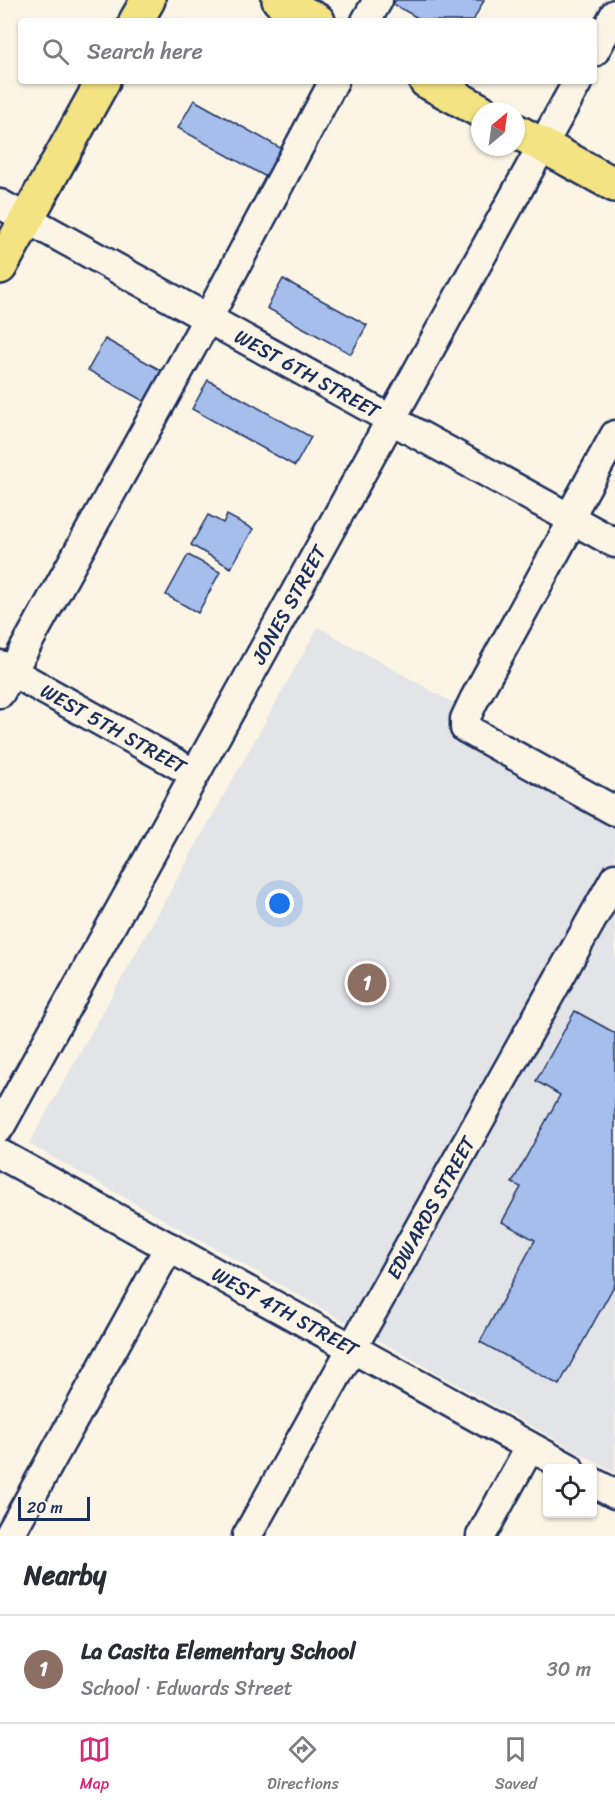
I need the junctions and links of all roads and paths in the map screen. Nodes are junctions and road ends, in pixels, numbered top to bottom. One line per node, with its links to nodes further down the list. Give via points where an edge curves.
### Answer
1 (148, 0): 5 (main road)
2 (279, 0): 6 (main road)
3 (378, 0): 7 (street)
4 (615, 14): 8 (street)
5 (138, 18)
6 (312, 18)
7 (368, 18)
8 (597, 47)
9 (101, 84): 16 (main road)
10 (331, 84): 18 (street)
11 (432, 84): 13 (main road)
12 (575, 84): 14 (street, JONES STREET)
13 (471, 106)
14 (529, 138): 15 (main road); 19 (street, JONES STREET)
15 (615, 185)
16 (14, 211): 17 (main road); 18 (street, WEST 6TH STREET)
17 (0, 267)
18 (208, 318): 19 (street, WEST 6TH STREET); 23 (street)
19 (391, 420): 21 (street, WEST 6TH STREET); 24 (street, JONES STREET)
20 (615, 435): 21 (street)
21 (571, 519): 22 (street, WEST 6TH STREET); 25 (street, via 474,700 465,728)
22 (615, 543)
23 (4, 677): 24 (street, WEST 5TH STREET)
24 (195, 774): 27 (street, JONES STREET)
25 (615, 811)
26 (612, 890): 30 (street, EDWARDS STREET)
27 (0, 1127)
28 (0, 1154): 29 (street, WEST 4TH STREET)
29 (169, 1247): 30 (street, WEST 4TH STREET); 35 (street)
30 (352, 1348): 31 (street, WEST 4TH STREET); 36 (street, EDWARDS STREET)
31 (530, 1447): 32 (street, WEST 4TH STREET); 37 (street)
32 (562, 1464)
33 (597, 1485): 34 (street)
34 (615, 1494)
35 (9, 1536)
36 (247, 1536)
37 (481, 1536)

